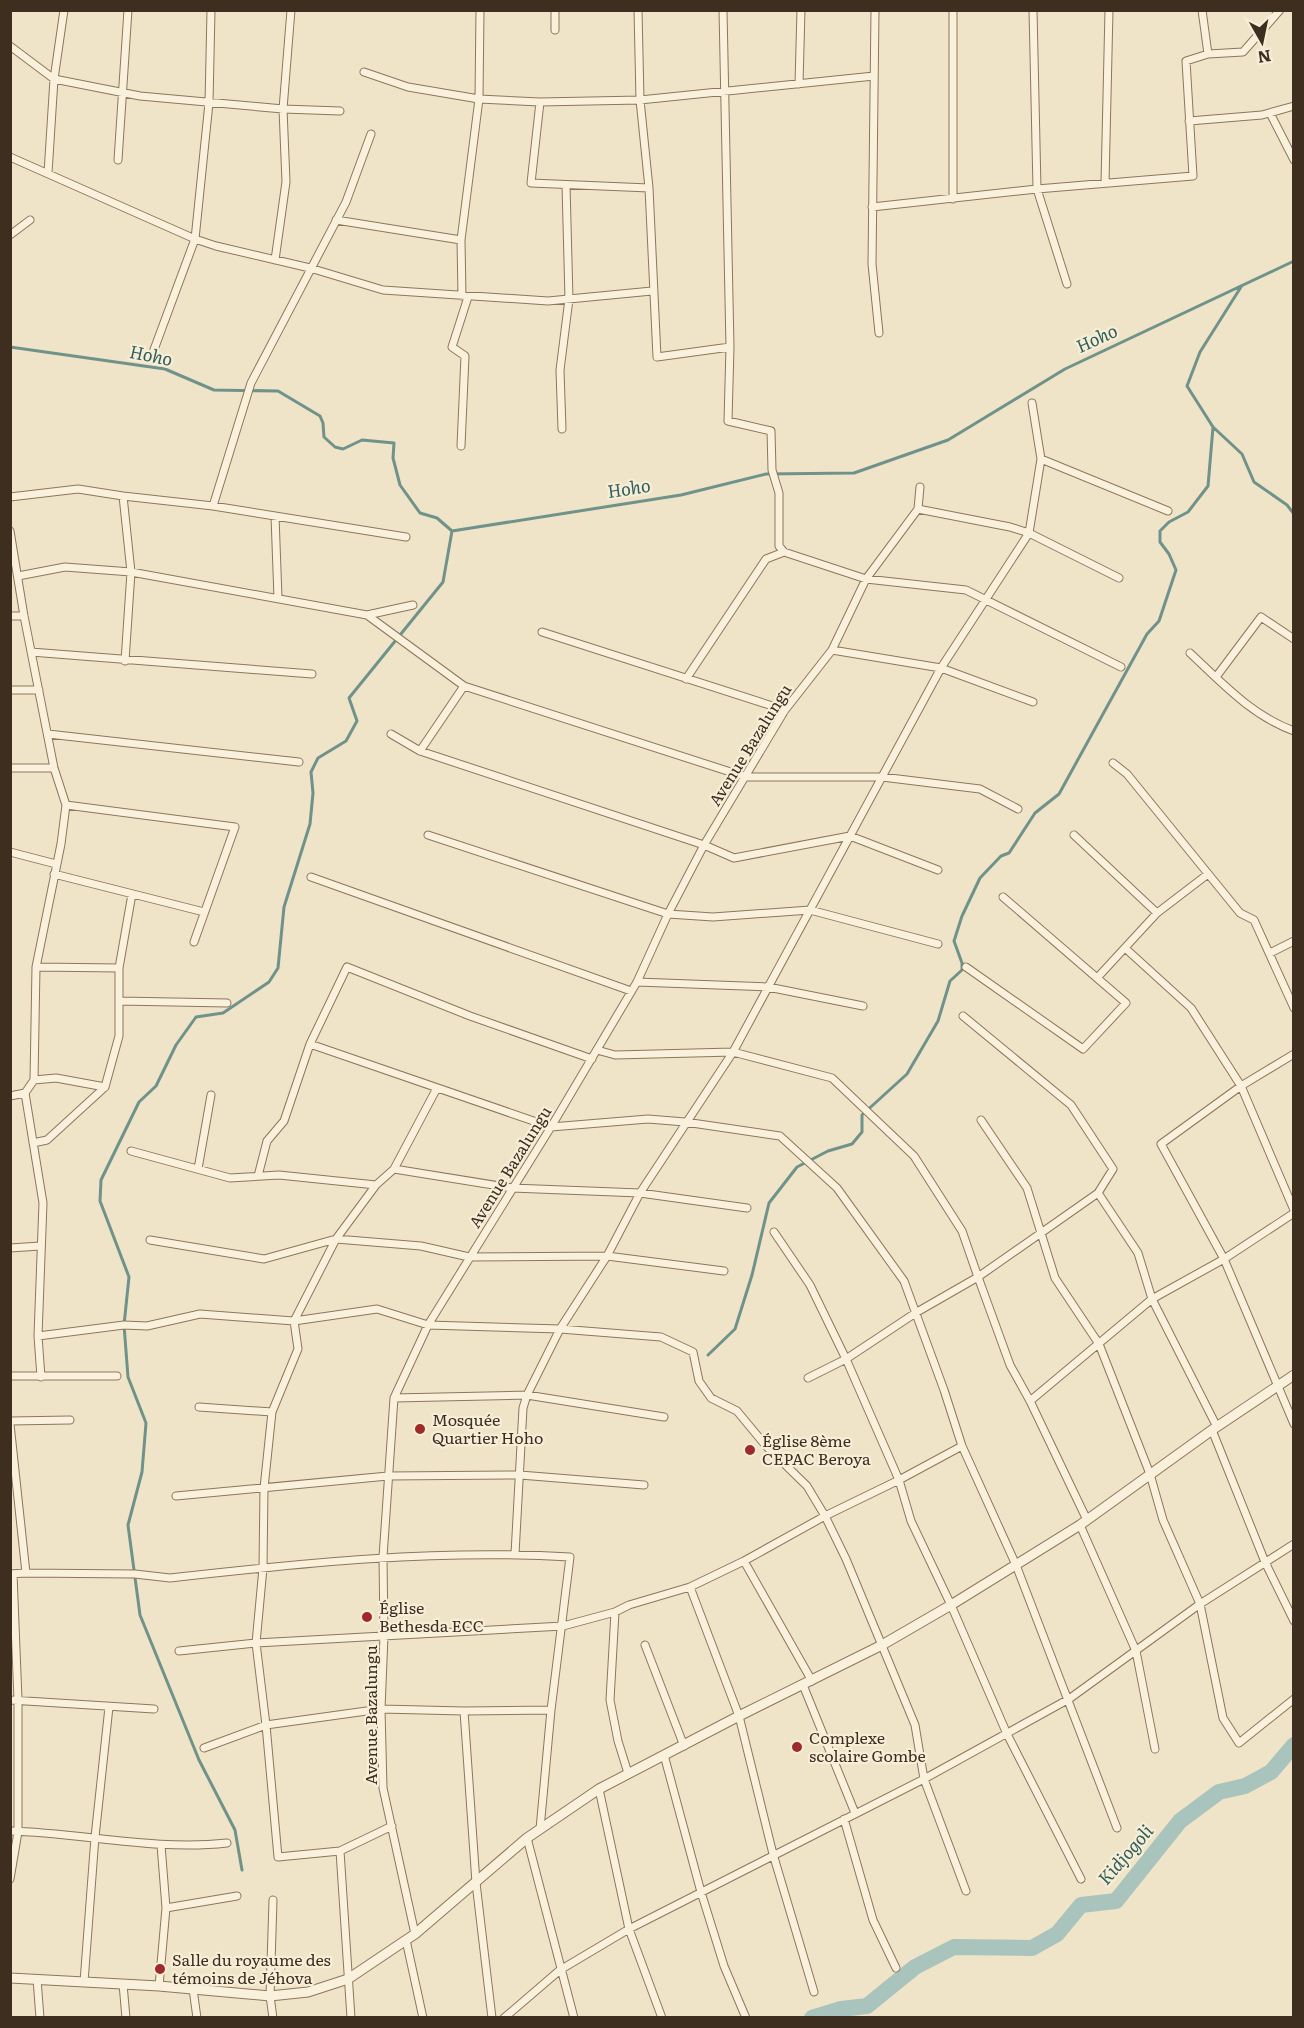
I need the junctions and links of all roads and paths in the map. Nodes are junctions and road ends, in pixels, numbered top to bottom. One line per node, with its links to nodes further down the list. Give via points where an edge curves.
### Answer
1 (63, 10): 21 (street)
2 (128, 10): 24 (street)
3 (211, 10): 28 (street)
4 (291, 10): 30 (street)
5 (480, 10): 25 (street)
6 (555, 10): 16 (street)
7 (638, 10): 26 (street)
8 (723, 10): 23 (street)
9 (801, 10): 22 (street)
10 (875, 10): 20 (street)
11 (953, 10): 43 (street)
12 (1033, 10): 42 (street)
13 (1109, 10): 39 (street)
14 (1202, 10): 18 (street)
15 (1280, 10): 18 (street, via 1243,52)
16 (555, 30)
17 (10, 46): 21 (street)
18 (1208, 54): 33 (street, via 1186,61)
19 (364, 72): 25 (street, via 408,87)
20 (874, 76): 22 (street); 44 (street)
21 (54, 79): 24 (street); 38 (street)
22 (799, 84): 23 (street)
23 (725, 91): 26 (street); 57 (street)
24 (122, 93): 28 (street); 36 (street)
25 (479, 99): 27 (street); 49 (street)
26 (640, 100): 27 (street); 41 (street)
27 (540, 102): 40 (street, via 531,183)
28 (209, 103): 30 (street); 48 (street)
29 (1293, 106): 32 (street)
30 (283, 109): 31 (street); 50 (street, via 286,182)
31 (340, 111)
32 (1270, 113): 33 (street); 37 (street)
33 (1189, 121): 39 (street, via 1193,176)
34 (371, 134): 46 (street)
35 (10, 157): 38 (street)
36 (118, 160)
37 (1293, 160)
38 (48, 173): 48 (street)
39 (1105, 183): 42 (street)
40 (566, 185): 41 (street); 55 (street)
41 (649, 188): 53 (street)
42 (1037, 189): 43 (street); 52 (street)
43 (953, 199): 44 (street)
44 (872, 207): 56 (street, via 872,264)
45 (30, 220): 47 (street)
46 (336, 220): 49 (street); 51 (street)
47 (10, 235)
48 (195, 238): 50 (street); 58 (street)
49 (461, 240): 54 (street)
50 (275, 260): 51 (street)
51 (310, 268): 54 (street, via 383,290); 66 (street, via 252,383)
52 (1067, 284)
53 (652, 291): 55 (street); 57 (street, via 657,357)
54 (465, 297): 55 (street); 61 (street, via 452,347 465,356)
55 (569, 299): 60 (street, via 560,370)
56 (879, 333)
57 (730, 347): 73 (street, via 728,421 771,430 773,473 779,493 779,546)
58 (152, 355)
59 (1032, 403): 62 (street)
60 (562, 429)
61 (461, 446)
62 (1041, 459): 68 (street); 71 (street)
63 (921, 487): 67 (street, Avenue Bazalungu)
64 (123, 496): 65 (street, via 78,489); 66 (street); 74 (street)
65 (10, 497)
66 (213, 506): 69 (street)
67 (918, 509): 71 (street); 77 (street, Avenue Bazalungu)
68 (1168, 511)
69 (275, 516): 72 (street); 78 (street)
70 (10, 531): 75 (street)
71 (1029, 533): 76 (street); 79 (street)
72 (406, 537)
73 (784, 552): 77 (street); 94 (street, via 766,558)
74 (131, 572): 75 (street, via 65,567); 78 (street); 89 (street)
75 (18, 576): 83 (street)
76 (1119, 578)
77 (866, 579): 79 (street, via 966,590); 86 (street, Avenue Bazalungu)
78 (278, 598): 81 (street)
79 (986, 600): 90 (street); 91 (street)
80 (413, 605): 81 (street)
81 (367, 615): 95 (street)
82 (10, 616): 83 (street)
83 (24, 616): 87 (street)
84 (542, 632): 94 (street)
85 (1293, 639): 93 (street, via 1261,617)
86 (831, 650): 91 (street); 99 (street, Avenue Bazalungu)
87 (31, 652): 89 (street); 97 (street)
88 (1190, 653): 93 (street)
89 (125, 661): 92 (street)
90 (1121, 667)
91 (941, 668): 98 (street); 109 (street)
92 (312, 674)
93 (1216, 677): 100 (street, via 1245,703)
94 (686, 679): 99 (street)
95 (464, 686): 103 (street); 108 (street)
96 (10, 690): 97 (street)
97 (39, 690): 101 (street)
98 (1033, 702)
99 (785, 710): 108 (street, Avenue Bazalungu)
100 (1293, 731)
101 (48, 734): 104 (street); 107 (street)
102 (391, 734): 103 (street)
103 (420, 751): 115 (street)
104 (299, 762)
105 (1113, 763): 120 (street)
106 (10, 768): 107 (street)
107 (54, 768): 110 (street)
108 (746, 777): 109 (street); 115 (street, Avenue Bazalungu)
109 (882, 777): 111 (street, via 980,789); 114 (street)
110 (66, 805): 117 (street); 125 (street, via 235,827)
111 (1018, 809)
112 (428, 835): 127 (street)
113 (1074, 835): 126 (street)
114 (850, 836): 115 (street, via 734,858); 118 (street); 124 (street)
115 (704, 845): 127 (street, Avenue Bazalungu)
116 (10, 852): 117 (street)
117 (56, 864): 119 (street)
118 (938, 870)
119 (54, 874): 122 (street); 133 (street)
120 (1208, 874): 126 (street); 132 (street, via 1240,912 1254,920)
121 (310, 877): 139 (street)
122 (132, 894): 125 (street); 135 (street)
123 (1003, 897): 136 (street)
124 (810, 910): 127 (street, via 713,917); 130 (street); 138 (street)
125 (204, 912): 129 (street)
126 (1157, 913): 131 (street)
127 (668, 914): 137 (street, Avenue Bazalungu)
128 (1293, 941): 132 (street)
129 (194, 942)
130 (938, 944)
131 (1125, 948): 136 (street); 151 (street, via 1191,1008)
132 (1270, 953): 143 (street)
133 (36, 967): 135 (street); 150 (street)
134 (966, 967): 136 (street, via 1083,1049 1126,1003)
135 (119, 968): 140 (street)
136 (1097, 978)
137 (637, 982): 138 (street); 139 (street, Avenue Bazalungu)
138 (768, 987): 142 (street); 147 (street)
139 (631, 991): 146 (street, Avenue Bazalungu)
140 (119, 1001): 141 (street); 152 (street, via 119,1036)
141 (227, 1003)
142 (862, 1006)
143 (1293, 1008)
144 (963, 1017): 168 (street, via 1071,1105 1113,1169)
145 (310, 1044): 149 (street, via 347,967); 153 (street); 164 (street, via 284,1121 267,1141)
146 (597, 1050): 147 (street, via 615,1054); 149 (street, Avenue Bazalungu)
147 (733, 1052): 158 (street); 181 (street, via 832,1078 914,1156 962,1231)
148 (1293, 1054): 151 (street)
149 (592, 1059): 159 (street, Avenue Bazalungu)
150 (34, 1080): 152 (street, via 57,1078); 154 (street)
151 (1241, 1086): 170 (street); 179 (street, via 1161,1144)
152 (105, 1087): 160 (street, via 47,1140)
153 (437, 1088): 159 (street); 163 (street)
154 (25, 1093): 156 (street); 160 (street)
155 (211, 1095): 162 (street)
156 (10, 1096)
157 (981, 1120): 172 (street, via 1027,1188)
158 (686, 1122): 159 (street, via 648,1119); 167 (street); 183 (street, via 780,1136 837,1188 904,1281)
159 (551, 1127): 166 (street, Avenue Bazalungu)
160 (33, 1143): 175 (street, via 43,1203)
161 (130, 1151): 162 (street)
162 (198, 1169): 164 (street, via 230,1178)
163 (394, 1169): 165 (street); 166 (street)
164 (258, 1176): 165 (street)
165 (376, 1185): 173 (street)
166 (512, 1188): 167 (street); 178 (street, Avenue Bazalungu)
167 (640, 1193): 169 (street); 177 (street)
168 (1098, 1193): 172 (street); 182 (street, via 1138,1253)
169 (747, 1208)
170 (1293, 1212): 179 (street)
171 (774, 1232): 189 (street, via 810,1285)
172 (1042, 1232): 181 (street); 188 (street, via 1055,1278)
173 (336, 1239): 174 (street, via 264,1259); 178 (street, via 421,1246); 184 (street)
174 (150, 1240)
175 (40, 1246): 176 (street); 187 (street)
176 (10, 1248)
177 (607, 1256): 178 (street); 180 (street); 186 (street)
178 (470, 1257): 185 (street, Avenue Bazalungu)
179 (1224, 1259): 182 (street); 195 (street)
180 (724, 1271)
181 (978, 1277): 183 (street); 198 (street, via 1010,1365)
182 (1152, 1299): 188 (street); 205 (street)
183 (916, 1312): 189 (street); 206 (street)
184 (294, 1321): 185 (street, via 377,1309); 187 (street, via 200,1314 147,1326 124,1325); 200 (street, via 298,1349)
185 (428, 1325): 186 (street); 197 (street, Avenue Bazalungu)
186 (560, 1329): 196 (street); 214 (street, via 661,1337 693,1352 699,1381 711,1398 736,1411 807,1486)
187 (38, 1336): 193 (street)
188 (1099, 1344): 198 (street); 207 (street)
189 (846, 1359): 194 (street); 210 (street)
190 (1293, 1375): 195 (street)
191 (10, 1376): 193 (street)
192 (117, 1376): 193 (street)
193 (41, 1377)
194 (808, 1378)
195 (1278, 1387): 204 (street); 205 (street)
196 (527, 1395): 197 (street); 201 (street); 208 (street)
197 (394, 1398): 209 (street, Avenue Bazalungu)
198 (1030, 1401): 215 (street)
199 (199, 1407): 200 (street)
200 (272, 1412): 212 (street)
201 (664, 1417)
202 (70, 1420): 203 (street)
203 (10, 1423): 223 (street)
204 (1293, 1424)
205 (1214, 1429): 207 (street); 220 (street)
206 (962, 1446): 210 (street); 221 (street)
207 (1150, 1474): 215 (street); 226 (street, via 1163,1520)
208 (520, 1475): 209 (street); 211 (street); 217 (street)
209 (388, 1476): 212 (street); 218 (street, Avenue Bazalungu)
210 (899, 1480): 214 (street); 227 (street, via 911,1521)
211 (644, 1485)
212 (264, 1488): 213 (street); 222 (street)
213 (176, 1496)
214 (825, 1516): 219 (street); 234 (street)
215 (1083, 1522): 221 (street); 236 (street)
216 (1293, 1544): 220 (street)
217 (515, 1554): 218 (street); 230 (street, via 570,1557)
218 (383, 1557): 222 (street); 231 (street, Avenue Bazalungu)
219 (744, 1561): 225 (street); 237 (street)
220 (1265, 1562): 226 (street); 229 (street)
221 (1016, 1565): 227 (street); 238 (street)
222 (263, 1568): 223 (street, via 170,1578); 232 (street)
223 (26, 1573): 224 (street)
224 (12, 1574): 240 (street)
225 (690, 1587): 228 (street); 246 (street)
226 (1200, 1604): 236 (street); 239 (street, via 1223,1718 1239,1743)
227 (951, 1605): 234 (street); 248 (street)
228 (615, 1612): 230 (street); 253 (street, via 610,1700)
229 (1293, 1621)
230 (563, 1626): 231 (street); 244 (street)
231 (384, 1636): 232 (street); 243 (street, Avenue Bazalungu)
232 (256, 1643): 235 (street); 247 (street)
233 (645, 1645): 249 (street)
234 (882, 1645): 237 (street); 254 (street, via 915,1725)
235 (179, 1651)
236 (1136, 1652): 238 (street); 251 (street)
237 (808, 1683): 246 (street); 256 (street)
238 (1069, 1699): 248 (street); 259 (street)
239 (1293, 1699)
240 (14, 1700): 241 (street); 261 (street)
241 (109, 1707): 242 (street); 262 (street)
242 (154, 1709)
243 (381, 1709): 245 (street); 247 (street); 258 (street, Avenue Bazalungu, via 383,1788)
244 (551, 1710): 245 (street); 260 (street)
245 (464, 1711): 270 (street)
246 (739, 1716): 249 (street); 267 (street)
247 (266, 1725): 250 (street); 266 (street, via 278,1857)
248 (1007, 1734): 254 (street); 269 (street)
249 (684, 1746): 252 (street)
250 (204, 1748)
251 (1155, 1749)
252 (664, 1755): 253 (street); 272 (street)
253 (628, 1773): 255 (street)
254 (924, 1779): 256 (street); 271 (street)
255 (600, 1789): 260 (street); 276 (street)
256 (855, 1813): 257 (street)
257 (844, 1819): 267 (street); 279 (street, via 873,1920)
258 (392, 1826): 266 (street); 277 (street, Avenue Bazalungu)
259 (1117, 1828)
260 (540, 1829): 263 (street)
261 (14, 1832): 262 (street); 268 (street)
262 (95, 1837): 265 (street); 284 (street)
263 (527, 1838): 270 (street); 280 (street)
264 (227, 1843): 265 (street)
265 (161, 1845): 275 (street)
266 (340, 1851): 283 (street)
267 (773, 1854): 272 (street); 288 (street)
268 (10, 1879)
269 (1081, 1879)
270 (476, 1883): 277 (street); 296 (street)
271 (966, 1891)
272 (701, 1892): 276 (street); 300 (street, via 724,1966)
273 (237, 1896): 275 (street)
274 (273, 1900): 289 (street)
275 (166, 1908): 286 (street)
276 (629, 1929): 280 (street); 299 (street)
277 (415, 1934): 278 (street)
278 (406, 1940): 283 (street); 295 (street)
279 (896, 1968)
280 (560, 1970): 297 (street); 298 (street)
281 (10, 1977): 282 (street)
282 (37, 1979): 284 (street); 290 (street)
283 (348, 1979): 289 (street, via 308,1992); 294 (street)
284 (84, 1982): 285 (street)
285 (123, 1984): 286 (street); 291 (street)
286 (159, 1986): 287 (street)
287 (193, 1989): 289 (street); 292 (street)
288 (814, 1992)
289 (270, 1996): 293 (street)
290 (40, 2018)
291 (126, 2018)
292 (197, 2018)
293 (273, 2018)
294 (351, 2018)
295 (423, 2018)
296 (492, 2018)
297 (504, 2018)
298 (574, 2018)
299 (662, 2018)
300 (746, 2018)

